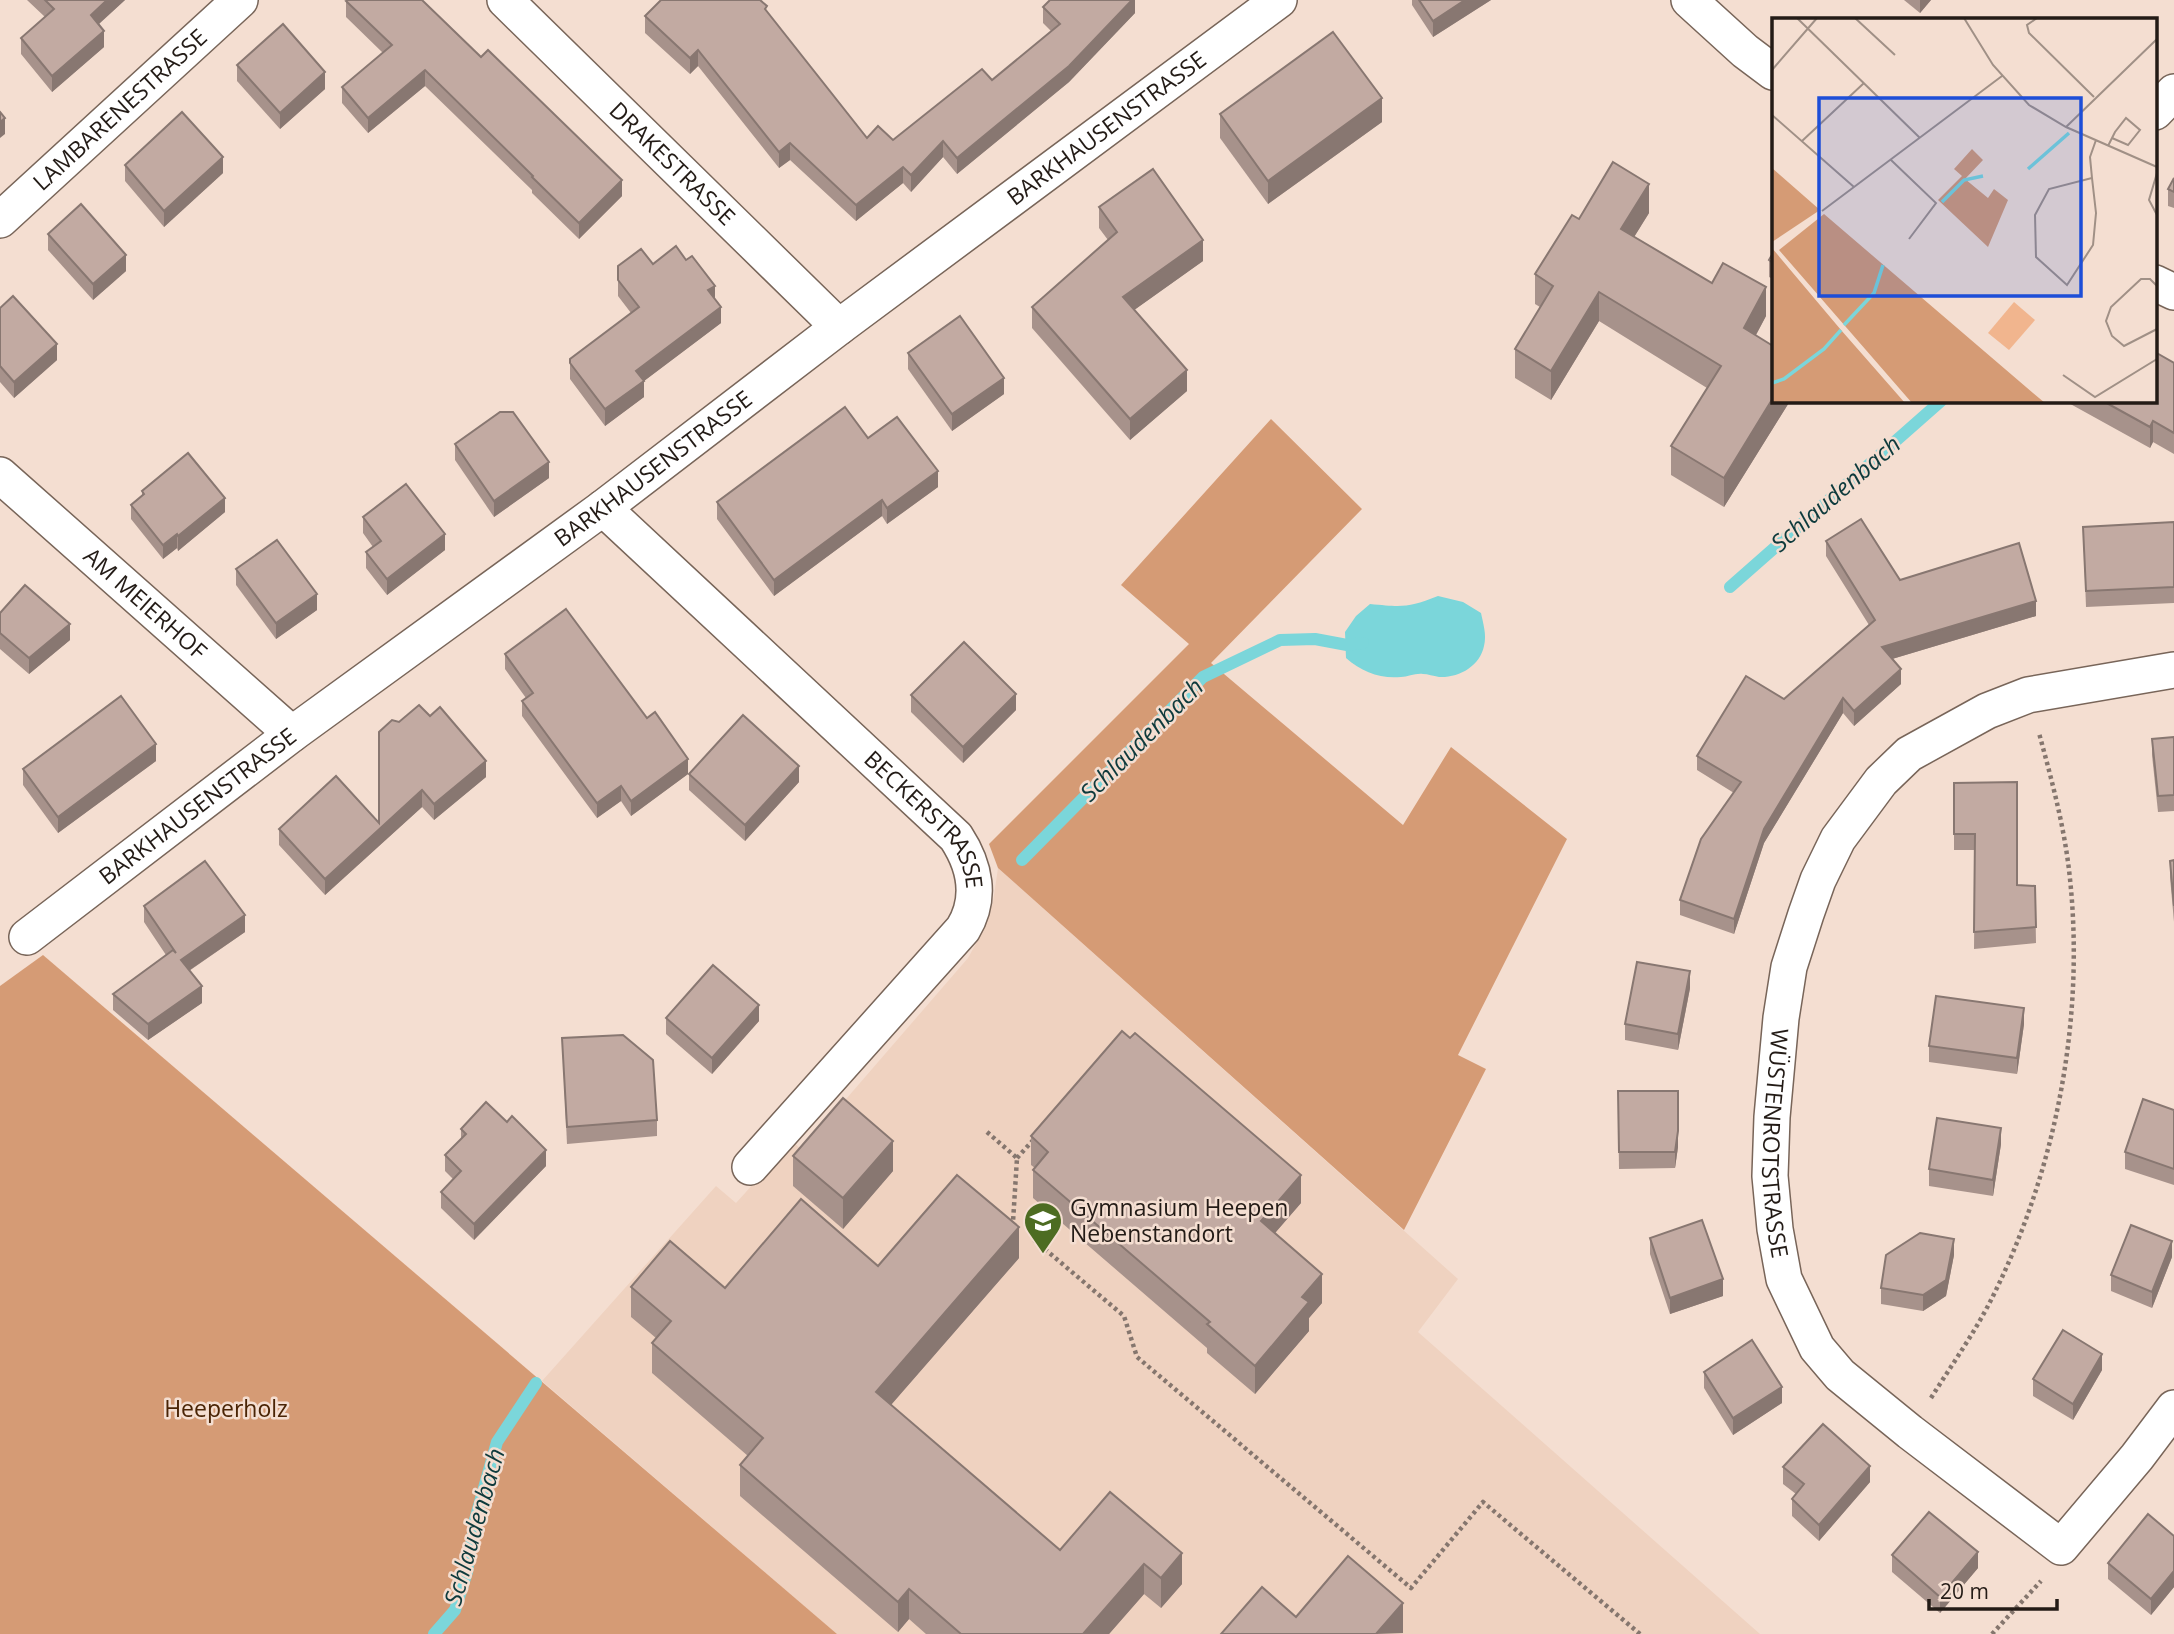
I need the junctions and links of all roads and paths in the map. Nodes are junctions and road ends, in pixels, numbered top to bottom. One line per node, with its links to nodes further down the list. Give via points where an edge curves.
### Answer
1 (240, 0): 8 (street, LAMBARENESTRASSE)
2 (505, 0): 11 (street, DRAKESTRASSE)
3 (1279, 0): 11 (street, BARKHAUSENSTRASSE)
4 (1689, 0): 5 (street)
5 (1772, 71)
6 (2174, 92): 7 (street)
7 (2156, 111)
8 (0, 220)
9 (2156, 283): 10 (street)
10 (2174, 292)
11 (839, 327): 13 (street, BARKHAUSENSTRASSE)
12 (0, 475): 16 (street, AM MEIERHOF)
13 (603, 508): 16 (street, BARKHAUSENSTRASSE); 21 (street, BECKERSTRASSE, via 956,837 972,870 974,902 963,929)
14 (2174, 670): 15 (street, WÜSTENROTSTRASSE)
15 (2028, 695): 25 (path, via 2058,802 2070,878 2074,946 2062,1084 2054,1129 2020,1237 1989,1304); 25 (street, WÜSTENROTSTRASSE, via 1987,711 1909,754 1881,781 1838,839 1818,880 1790,967 1781,1018 1770,1176 1784,1279 1817,1348 1840,1375)
16 (292, 734): 17 (street, BARKHAUSENSTRASSE)
17 (27, 936)
18 (987, 1132): 20 (path)
19 (1035, 1137): 20 (path)
20 (1017, 1158): 22 (path)
21 (750, 1167)
22 (1013, 1222)
23 (1034, 1240): 27 (path, via 1124,1316 1137,1357 1411,1588 1483,1502)
24 (2174, 1408): 26 (street)
25 (1910, 1432): 26 (street, WÜSTENROTSTRASSE)
26 (2061, 1547): 28 (path, via 2051,1569)
27 (1640, 1634)
28 (1992, 1634)

